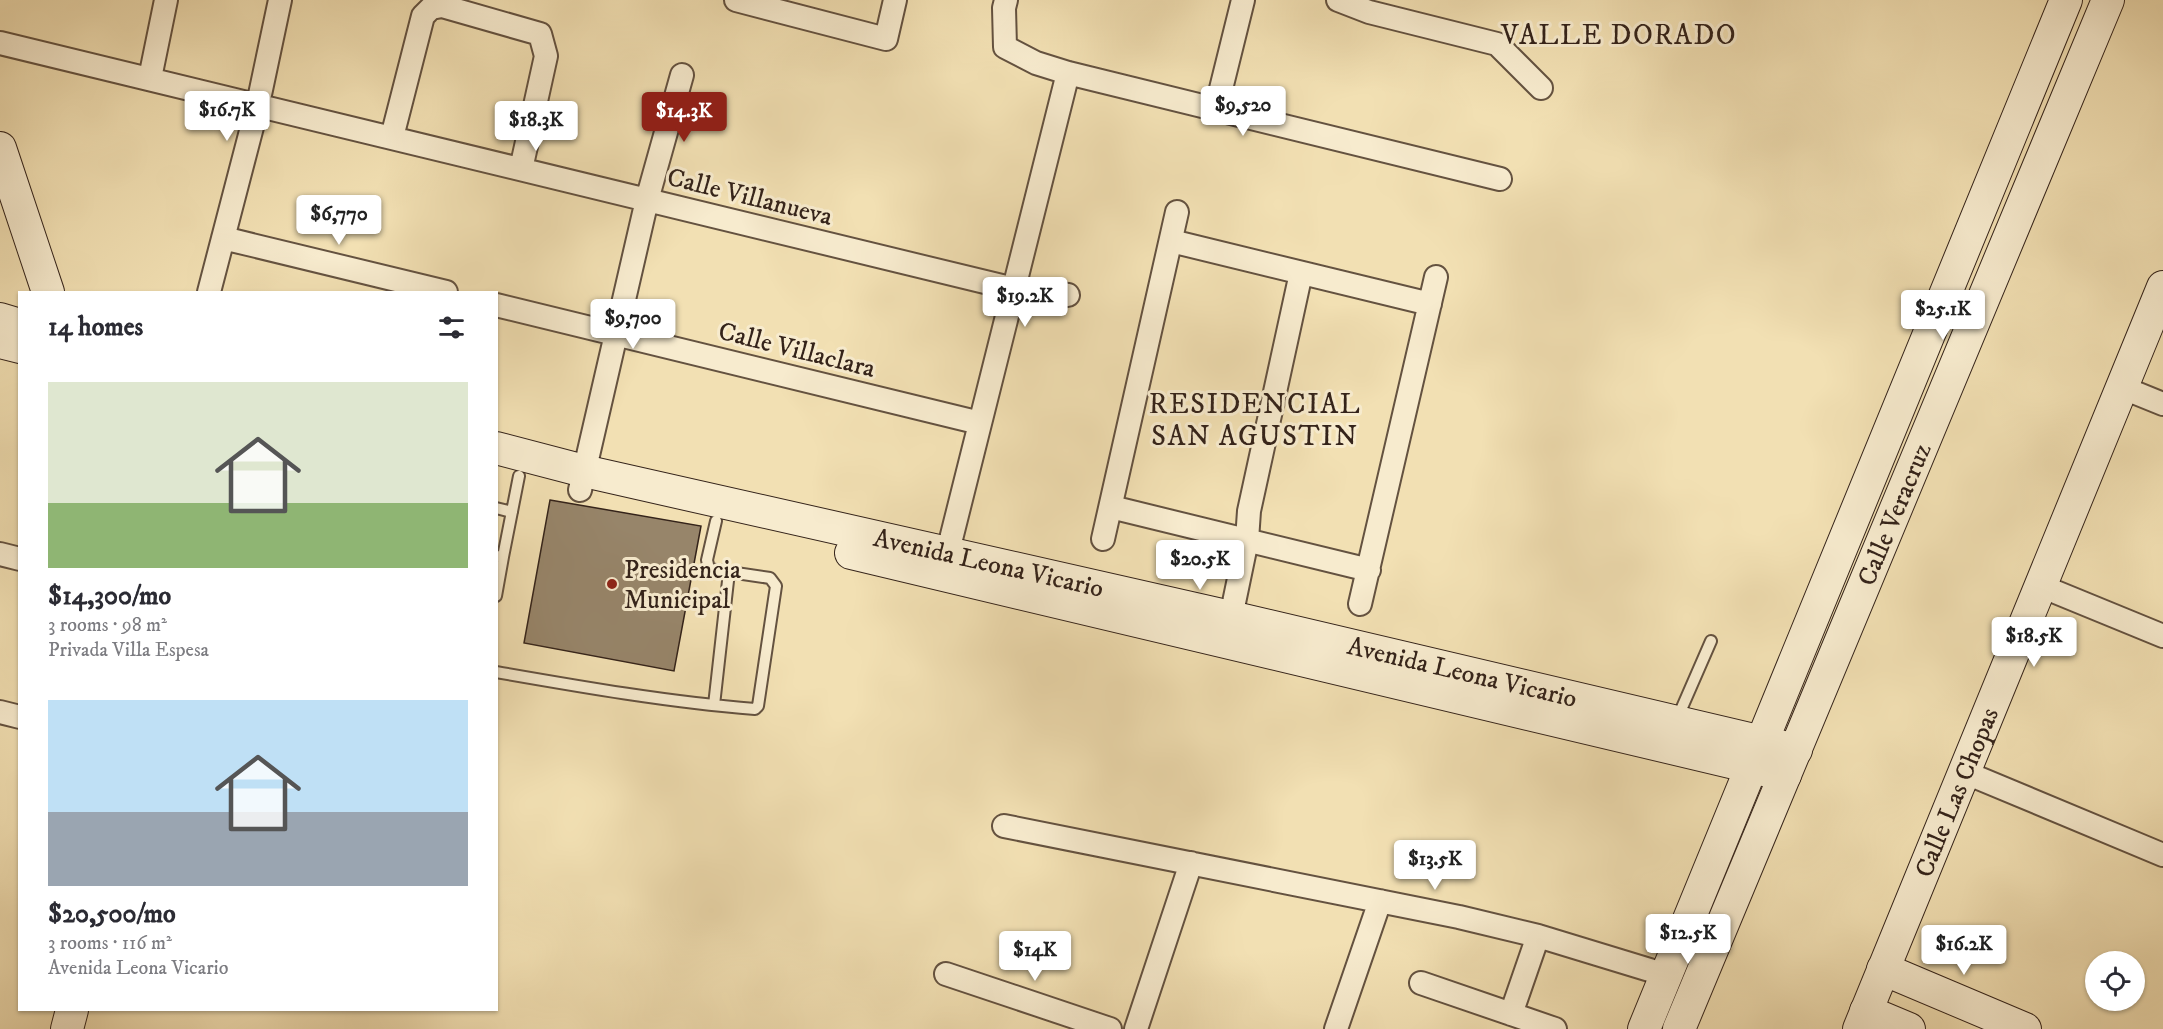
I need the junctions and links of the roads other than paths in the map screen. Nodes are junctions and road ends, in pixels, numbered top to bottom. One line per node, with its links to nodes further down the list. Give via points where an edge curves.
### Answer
1 (166, 0): 13 (street)
2 (280, 0): 15 (street)
3 (735, 0): 4 (street, via 886,39)
4 (895, 0)
5 (1006, 0): 11 (street, via 1005,47)
6 (1243, 0): 16 (street)
7 (1338, 0): 14 (street, via 1369,12 1497,44)
8 (2066, 0): 24 (street, Calle Veracruz)
9 (2108, 0): 26 (street, Calle Veracruz)
10 (0, 43): 13 (street, Calle Villanueva)
11 (1068, 73): 16 (street); 30 (street)
12 (682, 75): 21 (street)
13 (150, 78): 15 (street, Calle Villanueva)
14 (1541, 88)
15 (258, 104): 17 (street, Calle Villanueva); 23 (street)
16 (1216, 109): 20 (street)
17 (392, 137): 19 (street, Calle Villanueva); 19 (street, via 423,16 431,8 442,6 540,34 546,56)
18 (0, 148): 31 (street)
19 (521, 169): 21 (street, Calle Villanueva)
20 (1500, 179)
21 (647, 201): 30 (street, Calle Villanueva); 41 (street)
22 (1177, 212): 25 (street)
23 (223, 238): 32 (street); 33 (street)
24 (1968, 238): 26 (street, via 1987,243); 37 (street, Calle Veracruz)
25 (1171, 241): 27 (street); 50 (street)
26 (2002, 256): 40 (street, Calle Veracruz)
27 (1301, 273): 35 (street); 55 (street)
28 (1436, 277): 35 (street)
29 (2163, 287): 44 (street, Calle Las Chopas)
30 (1014, 289): 34 (street, Calle Villanueva); 46 (street)
31 (48, 291)
32 (209, 291)
33 (442, 291)
34 (1068, 295)
35 (1430, 304): 60 (street)
36 (498, 305): 41 (street, Calle Villaclara)
37 (1940, 307): 40 (street, via 1954,320); 73 (street, Calle Veracruz)
38 (0, 319): 39 (street)
39 (18, 324)
40 (1973, 325): 74 (street, Calle Veracruz)
41 (616, 334): 46 (street, Calle Villaclara); 49 (street)
42 (0, 342): 43 (street)
43 (18, 346)
44 (2121, 387): 45 (street); 63 (street, Calle Las Chopas)
45 (2163, 404)
46 (980, 423): 59 (street)
47 (498, 449): 49 (street, Avenida Leona Vicario)
48 (508, 473): 49 (street, Avenida Leona Vicario); 52 (lane)
49 (582, 480): 53 (street, Avenida Leona Vicario); 59 (street, Avenida Leona Vicario)
50 (1111, 507): 54 (street); 55 (street)
51 (498, 508): 52 (lane)
52 (512, 512): 57 (lane)
53 (716, 521): 59 (street, Avenida Leona Vicario); 61 (lane, via 707,565 709,569)
54 (1103, 539)
55 (1241, 539): 60 (street); 65 (street)
56 (0, 554): 58 (street)
57 (500, 556): 62 (lane)
58 (18, 558)
59 (945, 563): 65 (street, Avenida Leona Vicario); 73 (street, Avenida Leona Vicario)
60 (1369, 570): 64 (street)
61 (729, 572): 69 (lane); 69 (lane, via 770,578 776,586 760,703 755,709)
62 (498, 576)
63 (2041, 586): 66 (street); 75 (street, Calle Las Chopas)
64 (1360, 604)
65 (1223, 615): 72 (street, Avenida Leona Vicario)
66 (2163, 636)
67 (1711, 641): 72 (lane)
68 (498, 672): 69 (lane)
69 (714, 705)
70 (0, 712): 71 (street)
71 (18, 716)
72 (1676, 722): 73 (street, Avenida Leona Vicario)
73 (1756, 755): 74 (street, Avenida Leona Vicario); 81 (street, Calle Veracruz)
74 (1790, 763): 82 (street, Calle Veracruz)
75 (1964, 772): 77 (street); 83 (street, Calle Las Chopas)
76 (1004, 826): 78 (street)
77 (2163, 855)
78 (1191, 863): 79 (street); 94 (street)
79 (1380, 901): 80 (street); 95 (street)
80 (1538, 936): 85 (street); 89 (street)
81 (1681, 936): 82 (street); 85 (street, Calle Veracruz)
82 (1713, 948): 98 (street, Calle Veracruz)
83 (1883, 969): 90 (street, Calle Las Chopas); 100 (street)
84 (946, 974): 93 (street)
85 (1666, 975): 97 (street, Calle Veracruz)
86 (1420, 983): 89 (street)
87 (51, 1011): 91 (street)
88 (72, 1011): 92 (street)
89 (1512, 1014): 96 (street)
90 (1862, 1020): 99 (street)
91 (46, 1029)
92 (67, 1029)
93 (1110, 1029)
94 (1136, 1029)
95 (1336, 1029)
96 (1555, 1029)
97 (1644, 1029)
98 (1679, 1029)
99 (1909, 1029)
100 (2025, 1029)

